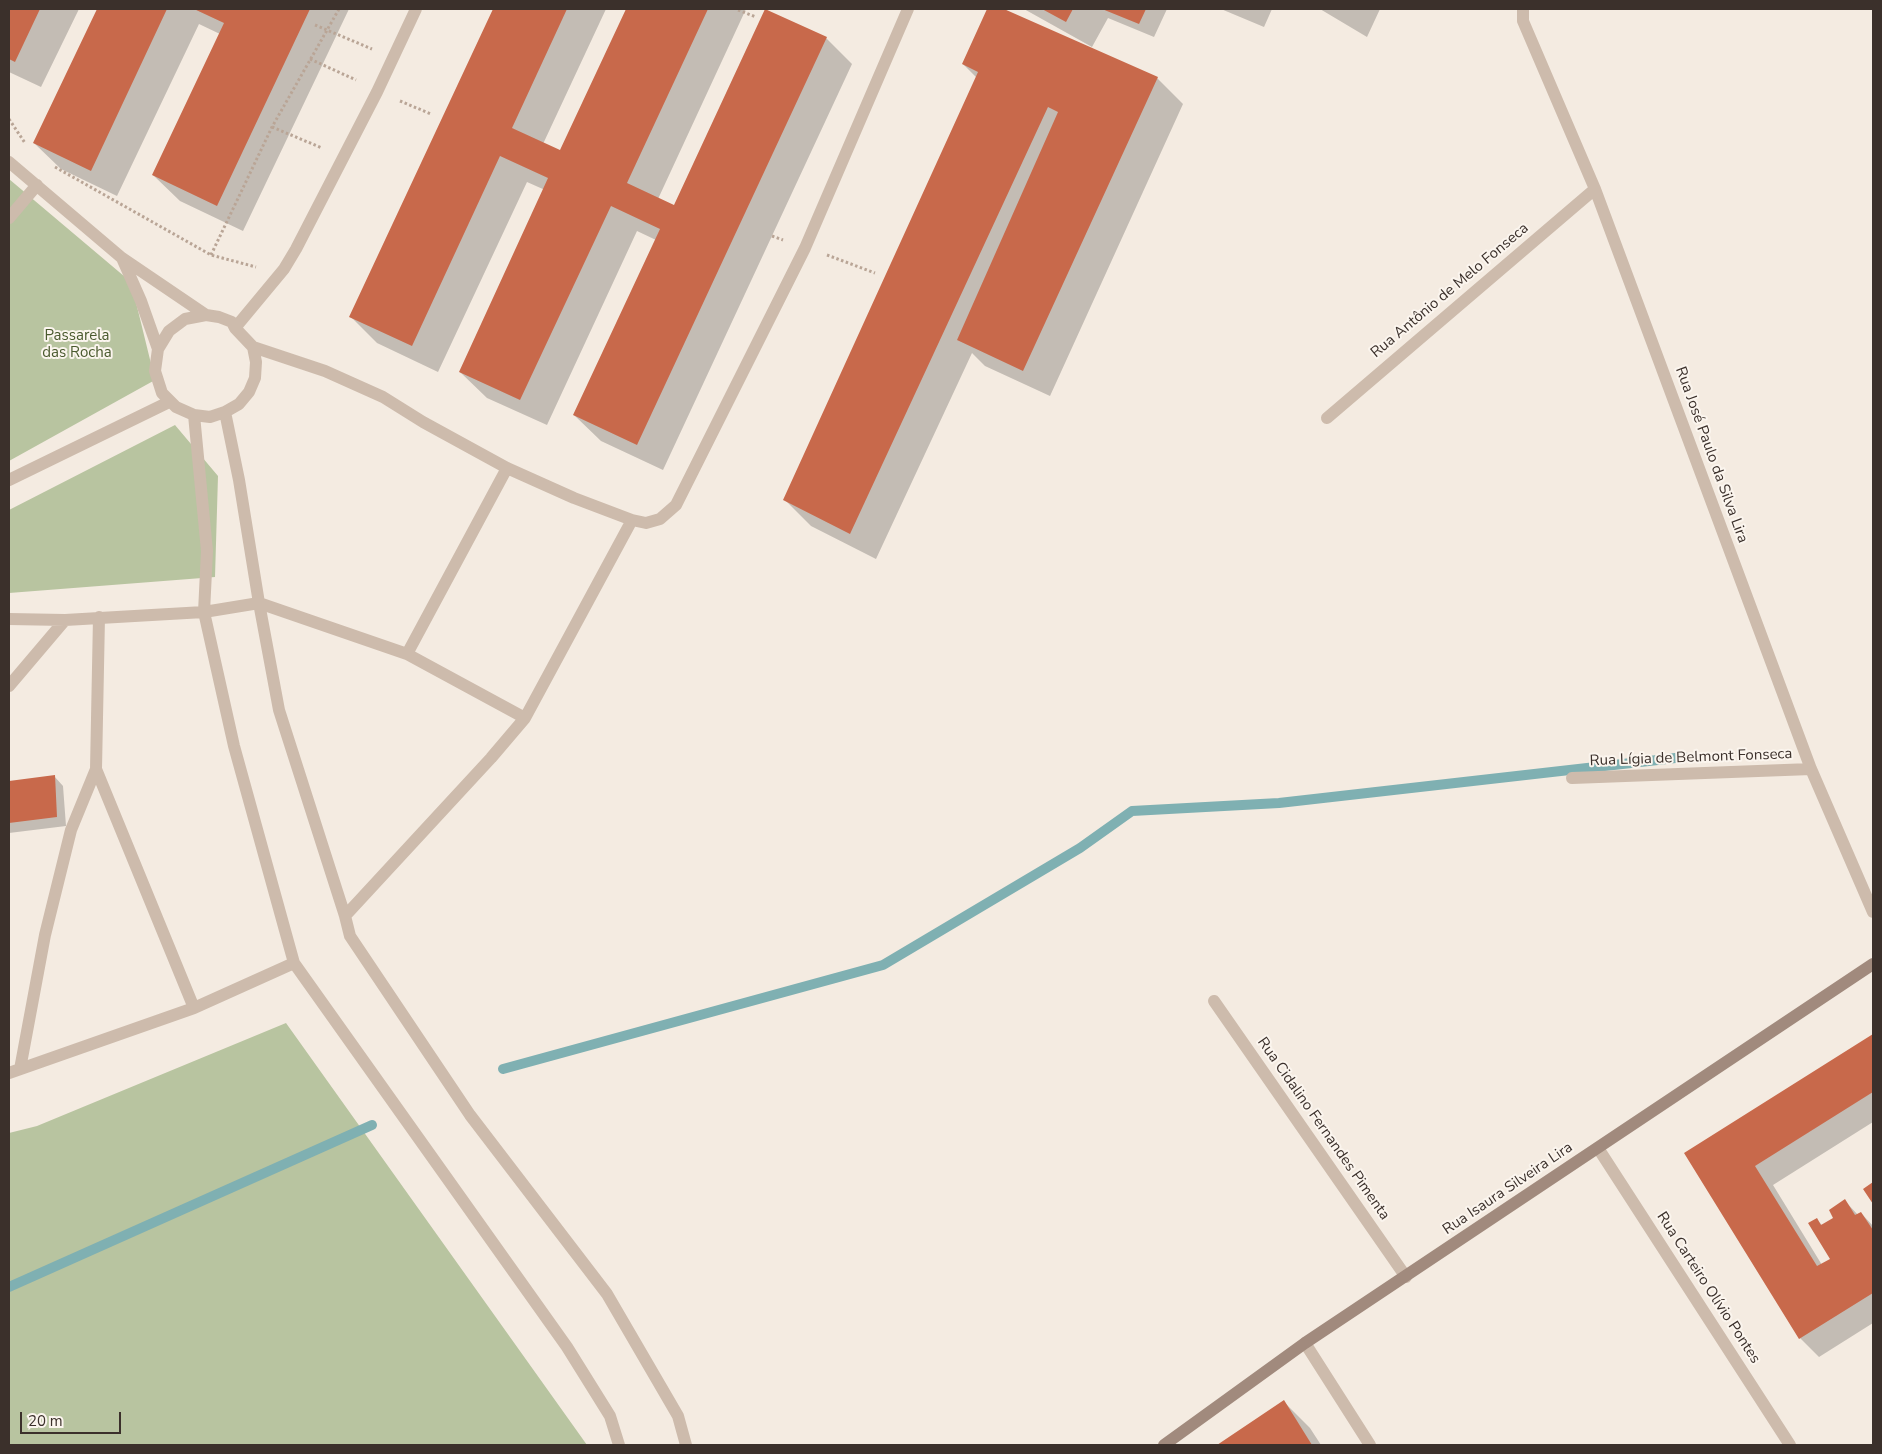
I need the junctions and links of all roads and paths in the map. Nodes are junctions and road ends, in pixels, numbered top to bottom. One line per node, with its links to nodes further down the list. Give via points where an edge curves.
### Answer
1 (339, 9): 8 (path)
2 (416, 9): 21 (street, via 296,249)
3 (908, 9): 30 (street, via 805,248 676,504 653,521)
4 (1522, 9): 15 (street, Rua José Paulo da Silva Lira, via 1523,21)
5 (738, 10): 6 (path)
6 (756, 17)
7 (315, 25): 8 (path)
8 (328, 30): 9 (path); 17 (path, via 272,127)
9 (373, 49)
10 (9, 119): 11 (path)
11 (28, 147)
12 (9, 162): 14 (street)
13 (50, 164): 17 (path)
14 (36, 185): 16 (street); 18 (street)
15 (1595, 189): 27 (street, Rua Antônio de Melo Fonseca); 40 (street, Rua José Paulo da Silva Lira)
16 (9, 218)
17 (211, 256): 19 (path)
18 (122, 258): 20 (street); 23 (street)
19 (258, 267)
20 (206, 315): 21 (street, via 232,322); 23 (street, via 177,324)
21 (235, 328): 22 (street)
22 (252, 347): 25 (street, via 256,362 255,378 239,404); 28 (street, via 325,371 383,397)
23 (158, 349): 24 (street, via 155,371 162,393)
24 (169, 402): 26 (street); 29 (street)
25 (225, 412): 26 (street, via 210,417); 31 (street)
26 (194, 415): 32 (street, via 207,551)
27 (1326, 418)
28 (506, 468): 30 (street); 36 (street)
29 (9, 480)
30 (632, 520): 38 (street)
31 (258, 603): 32 (street); 36 (street); 43 (street, via 279,710)
32 (204, 612): 33 (street); 44 (street, via 234,746)
33 (99, 618): 35 (street); 39 (street)
34 (9, 619): 35 (street)
35 (65, 620): 37 (street)
36 (407, 654): 38 (street)
37 (9, 686)
38 (525, 718): 43 (street)
39 (96, 769): 47 (street); 48 (street, via 71,830)
40 (1811, 769): 41 (street, Rua Lígia de Belmont Fonseca); 42 (street, Rua José Paulo da Silva Lira)
41 (1572, 778)
42 (1873, 912)
43 (345, 916): 53 (street, via 350,936 470,1115 607,1294 678,1416)
44 (294, 963): 47 (street); 52 (street, via 567,1347 610,1416)
45 (1873, 964): 49 (main road, Rua Isaura Silveira Lira)
46 (1214, 1001): 50 (street, Rua Cidalino Fernandes Pimenta)
47 (194, 1008): 48 (street)
48 (14, 1071)
49 (1598, 1148): 50 (main road, Rua Isaura Silveira Lira); 56 (street, Rua Carteiro Olívio Pontes)
50 (1406, 1276): 51 (main road, Rua Isaura Silveira Lira)
51 (1305, 1343): 54 (main road, Rua Isaura Silveira Lira); 55 (street)
52 (619, 1445)
53 (686, 1445)
54 (1164, 1445)
55 (1370, 1445)
56 (1790, 1445)

